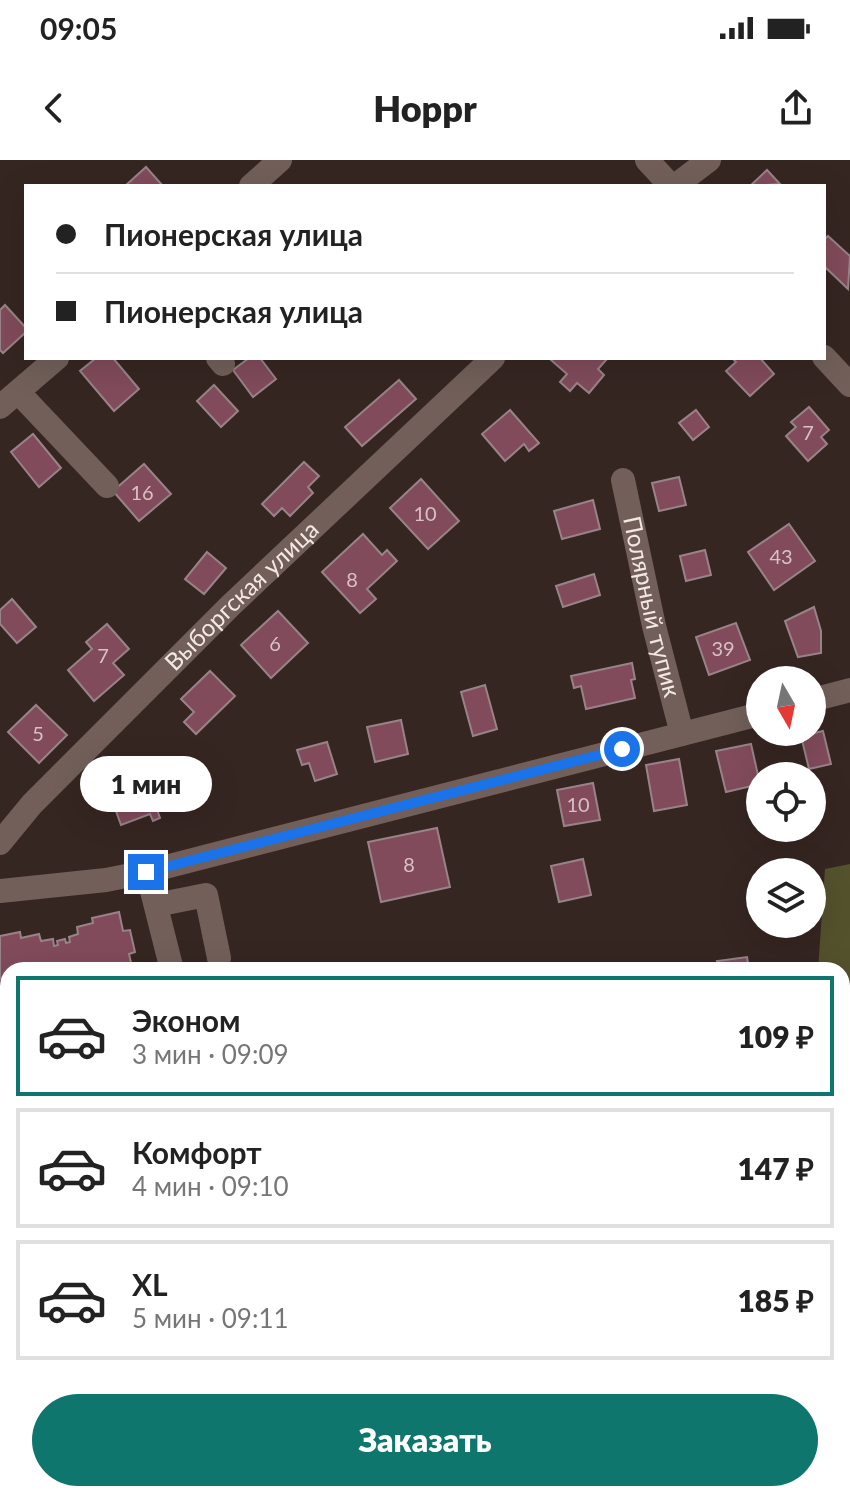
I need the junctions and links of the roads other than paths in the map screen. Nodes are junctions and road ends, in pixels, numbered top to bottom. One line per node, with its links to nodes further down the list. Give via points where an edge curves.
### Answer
1 (280, 160): 4 (street)
2 (647, 160): 5 (street)
3 (709, 160): 6 (street)
4 (253, 184)
5 (671, 184)
6 (676, 184)
7 (826, 359): 10 (street)
8 (55, 360): 11 (street)
9 (491, 360): 18 (street, Выборгская улица, via 231,605 32,804)
10 (850, 385)
11 (5, 402): 13 (street)
12 (623, 480): 17 (street, Полярный тупик)
13 (107, 486)
14 (850, 690): 15 (street)
15 (826, 696)
16 (746, 718): 17 (street)
17 (682, 734): 19 (street)
18 (0, 843)
19 (146, 872): 20 (street); 21 (street)
20 (0, 891)
21 (156, 905): 22 (street, via 206,895); 23 (street)
22 (219, 958)
23 (170, 962)

